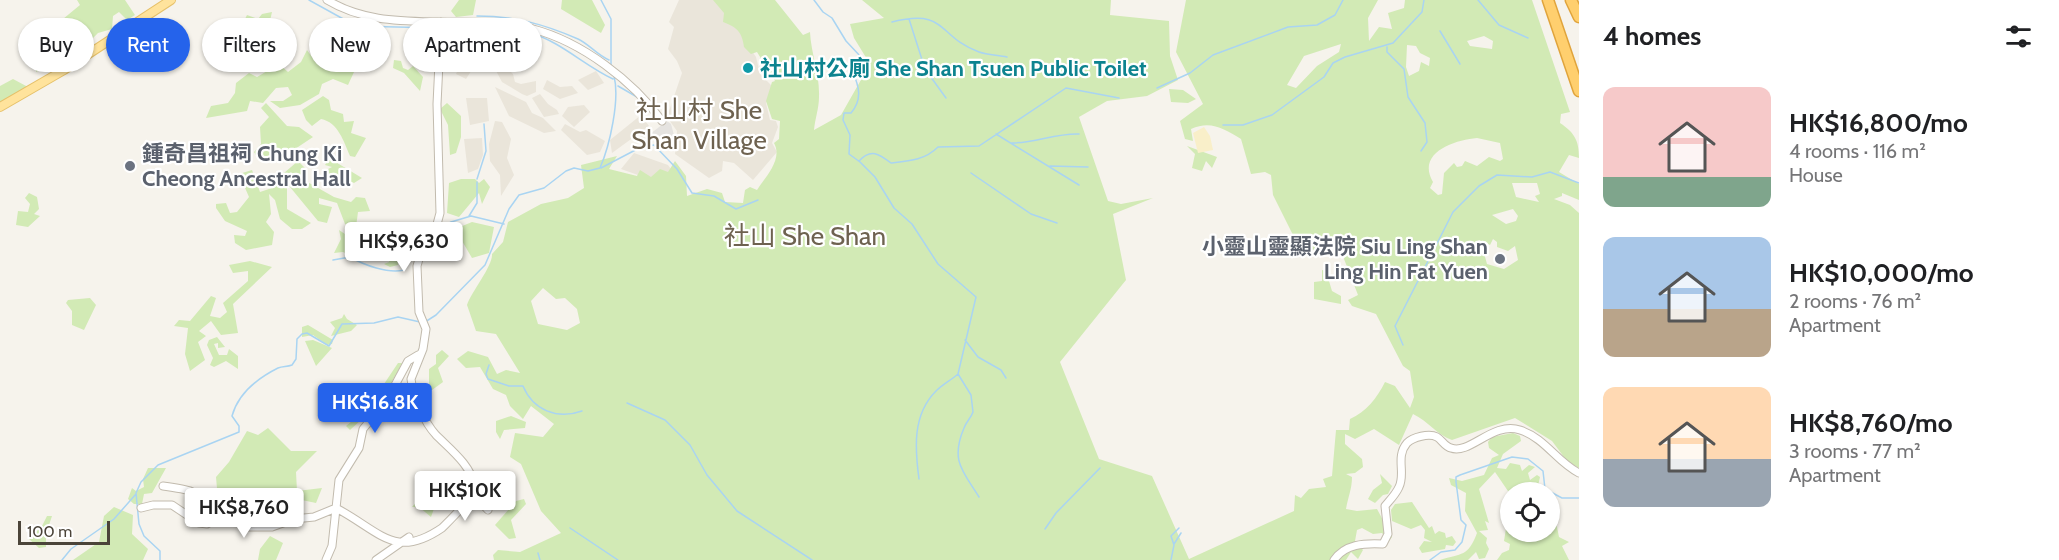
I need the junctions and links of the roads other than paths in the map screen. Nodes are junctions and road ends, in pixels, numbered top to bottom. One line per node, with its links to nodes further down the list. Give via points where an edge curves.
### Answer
1 (171, 0): 10 (main road)
2 (327, 0): 6 (street, via 376,19)
3 (1548, 0): 9 (highway)
4 (1571, 0): 5 (highway)
5 (1579, 17)
6 (403, 20)
7 (542, 32): 11 (street, via 606,67 649,103)
8 (439, 72): 12 (street, via 440,209 417,266 420,317 426,326 423,349)
9 (1579, 91)
10 (0, 107)
11 (662, 121)
12 (418, 355): 15 (street, via 411,384 430,426 452,447 468,471 475,485); 17 (street, via 408,361 387,400 363,429 358,448 338,484)
13 (1579, 473): 24 (street, via 1543,442 1520,429 1504,428 1460,449 1450,448 1436,437 1420,435 1408,441 1400,459 1400,486 1385,506 1388,534 1383,544 1350,547 1341,550)
14 (163, 486): 19 (street, via 192,490)
15 (472, 493): 18 (street); 21 (street, via 465,505 423,546 410,551)
16 (141, 508): 19 (street, via 172,506 199,523)
17 (336, 508): 19 (street, via 272,527 244,527 229,516); 21 (street); 22 (street, via 332,546)
18 (488, 510)
19 (215, 519)
20 (409, 537): 21 (street)
21 (393, 548): 23 (street)
22 (326, 560)
23 (376, 560)
24 (1334, 560)

